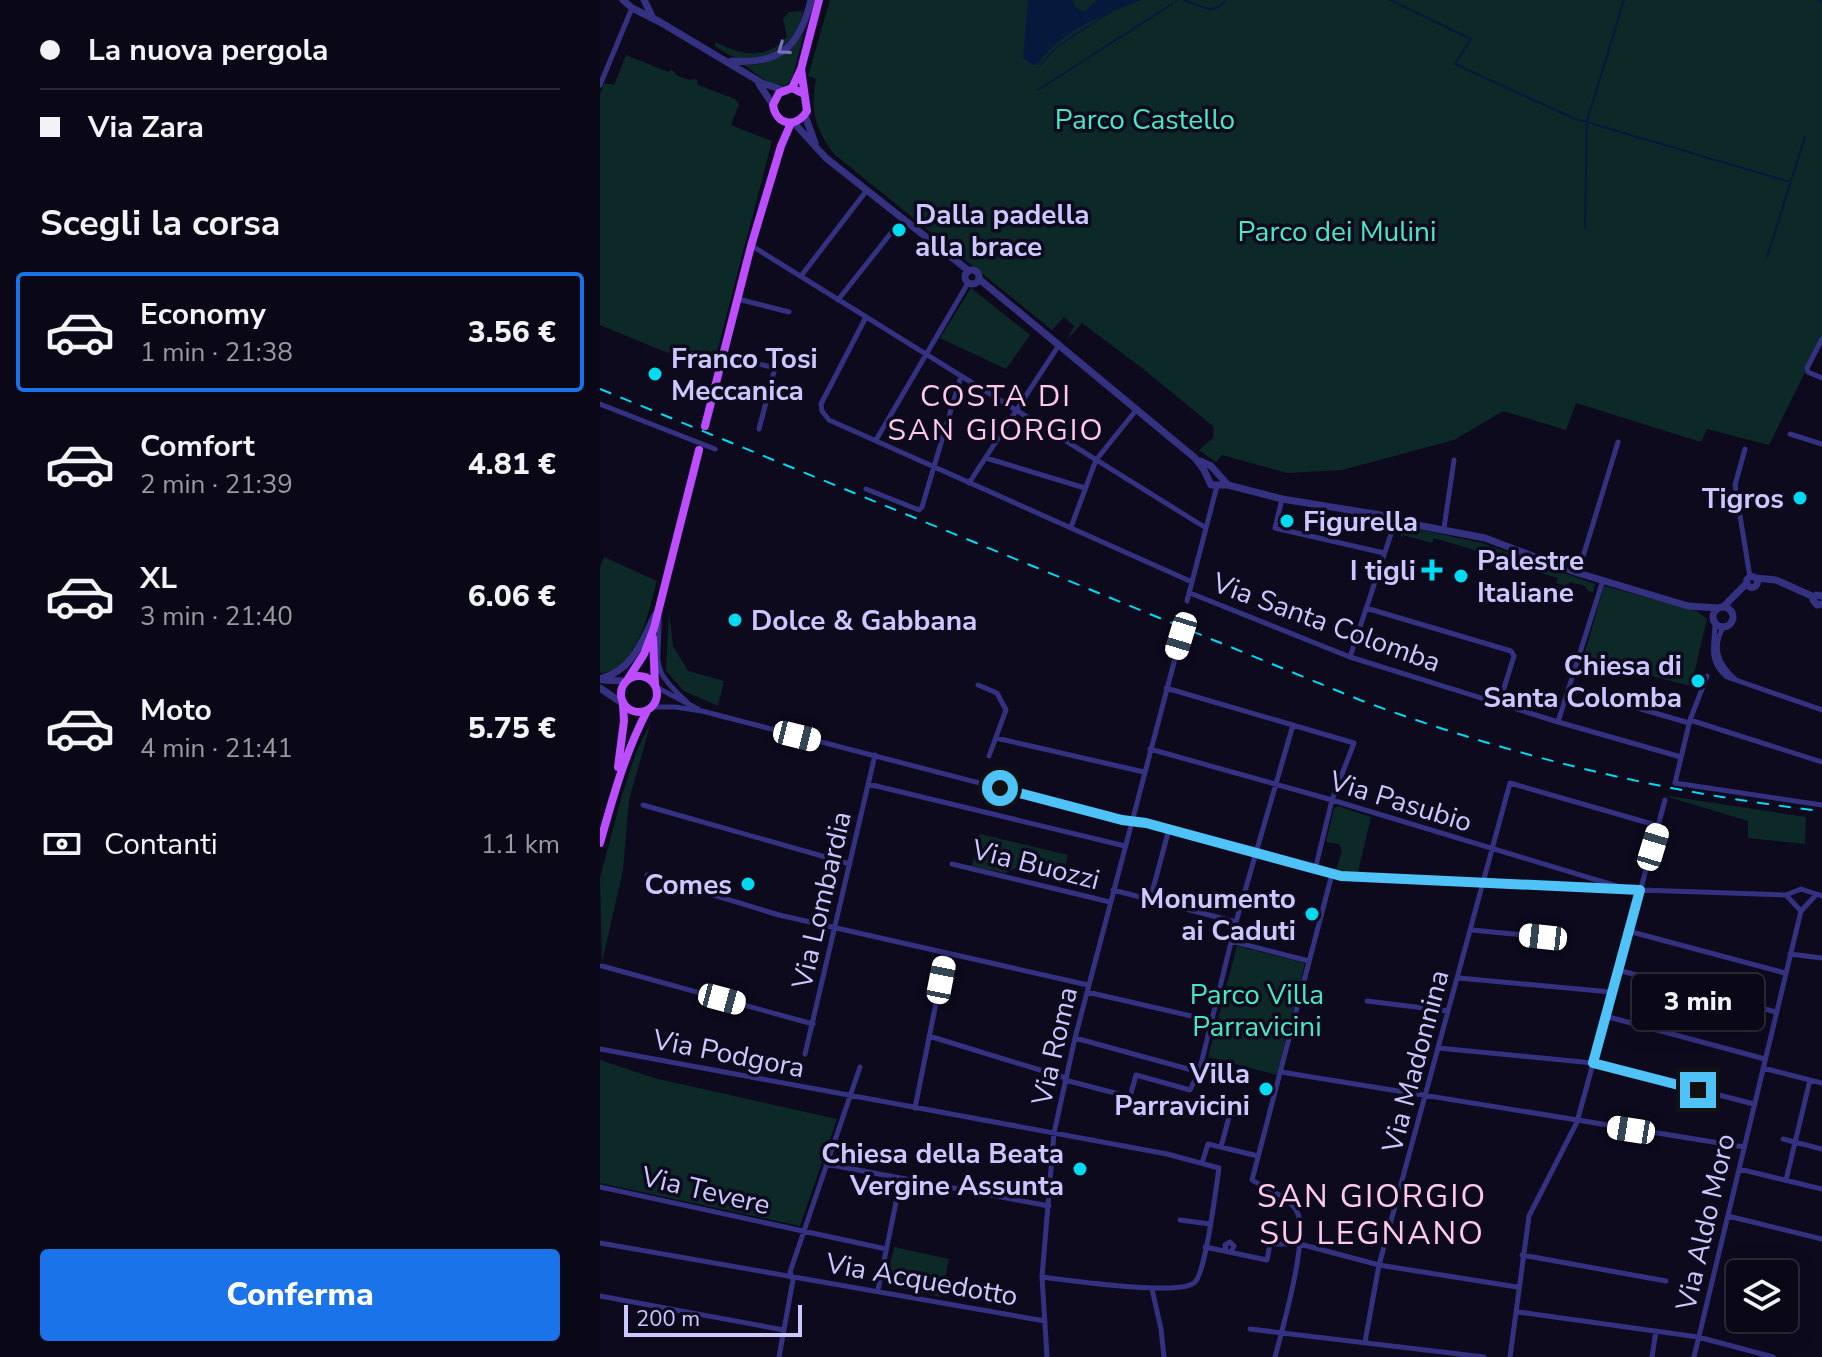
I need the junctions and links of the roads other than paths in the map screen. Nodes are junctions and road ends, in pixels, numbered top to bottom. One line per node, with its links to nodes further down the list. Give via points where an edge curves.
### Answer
1 (623, 0): 2 (street); 6 (street)
2 (638, 0)
3 (644, 0): 7 (street)
4 (811, 0): 8 (street, one-way to 8, via 801,33 786,50 754,62)
5 (819, 0): 9 (main road)
6 (632, 8): 7 (street); 11 (street)
7 (654, 18): 8 (street)
8 (728, 61): 10 (street)
9 (801, 69): 12 (main road); 13 (main road)
10 (748, 74): 12 (street, via 769,87); 14 (street)
11 (600, 85)
12 (787, 89): 13 (main road); 14 (main road)
13 (804, 94): 15 (main road)
14 (773, 105): 16 (main road)
15 (805, 116): 17 (main road); 19 (street)
16 (781, 121): 17 (main road); 18 (main road)
17 (793, 123): 18 (main road); 19 (street)
18 (781, 146): 22 (main road)
19 (817, 148): 20 (street)
20 (867, 190): 23 (street); 24 (street)
21 (891, 233): 27 (street)
22 (751, 246): 24 (street); 26 (main road)
23 (967, 272): 25 (street); 25 (street, via 977,273)
24 (801, 276): 27 (street)
25 (974, 282): 31 (street); 32 (street)
26 (738, 299): 28 (street); 33 (main road)
27 (838, 300): 29 (street)
28 (789, 312)
29 (866, 317): 32 (street); 42 (street, via 821,404 829,420)
30 (1822, 339): 35 (street, via 1807,368)
31 (1059, 345): 37 (street); 38 (street)
32 (927, 354): 34 (street); 42 (street)
33 (723, 355): 39 (main road); 40 (street, via 775,368)
34 (961, 376): 37 (street); 51 (street)
35 (1822, 378)
36 (600, 404): 45 (street)
37 (1015, 409): 48 (street); 49 (street)
38 (1137, 409): 49 (street); 53 (street, via 1206,468)
39 (705, 426)
40 (759, 429)
41 (1790, 434): 44 (street)
42 (876, 440): 51 (street)
43 (1618, 442): 62 (street)
44 (1822, 444)
45 (715, 449)
46 (1745, 449): 65 (street, via 1735,485)
47 (699, 450): 71 (main road)
48 (986, 458): 52 (street); 54 (street)
49 (1096, 460): 54 (street); 59 (street)
50 (1454, 460): 60 (street)
51 (934, 467): 52 (street); 55 (street, via 919,510)
52 (969, 483): 58 (street)
53 (1216, 485): 56 (street); 59 (street)
54 (1085, 488): 58 (street)
55 (866, 489)
56 (1282, 499): 57 (street); 61 (street, via 1275,528)
57 (1394, 520): 60 (street); 61 (street)
58 (1071, 527): 64 (street)
59 (1206, 528): 64 (street)
60 (1444, 528): 62 (street)
61 (1384, 553): 73 (street)
62 (1578, 573): 63 (street)
63 (1603, 580): 74 (street); 89 (street)
64 (1192, 582): 66 (street)
65 (1752, 582): 67 (street, via 1776,580); 68 (street)
66 (1190, 593): 69 (street); 80 (street, Via Santa Colomba)
67 (1820, 595): 70 (street, via 1815,605)
68 (1735, 596): 72 (street); 75 (street)
69 (1187, 601)
70 (1822, 604)
71 (659, 605): 78 (main road); 82 (street, via 628,665); 91 (street, via 658,670)
72 (1721, 607): 74 (street); 75 (street); 76 (street, via 1713,614)
73 (1366, 608): 80 (street); 92 (street, via 1511,651 1514,656)
74 (1697, 608): 76 (street)
75 (1731, 612): 77 (street, via 1731,622)
76 (1714, 621): 77 (street); 84 (street, via 1715,663)
77 (1724, 626): 84 (street, via 1717,642 1719,661)
78 (654, 628): 83 (main road); 86 (main road)
79 (1181, 636): 88 (street, Via Roma)
80 (1350, 657): 92 (street, Via Santa Colomba)
81 (1707, 676): 97 (street)
82 (600, 679): 83 (street)
83 (626, 680): 86 (main road, via 647,680); 90 (main road, via 620,693)
84 (1743, 684): 94 (street)
85 (978, 685): 99 (street, via 997,693 1006,710)
86 (656, 686): 91 (street); 93 (main road)
87 (600, 688): 90 (street)
88 (1166, 688): 98 (street); 100 (street, Via Roma)
89 (1569, 688): 96 (street); 97 (street)
90 (623, 703): 93 (main road, via 634,711); 106 (main road)
91 (688, 703): 95 (street)
92 (1499, 704): 96 (street, Via Santa Colomba)
93 (650, 709): 95 (street); 106 (main road)
94 (1822, 710)
95 (702, 711): 101 (street)
96 (1558, 722): 103 (street, Via Santa Colomba)
97 (1690, 722): 103 (street); 104 (street)
98 (1293, 725): 108 (street); 109 (street, via 1354,743)
99 (996, 738): 102 (street); 105 (street)
100 (1150, 749): 105 (street, Via Roma); 108 (street, Via Pasubio)
101 (875, 755): 107 (street, Via Lombardia); 113 (street)
102 (989, 756)
103 (1681, 757): 112 (street, via 1675,783)
104 (1822, 762)
105 (1144, 772): 113 (street, Via Roma)
106 (617, 779): 116 (main road)
107 (868, 784): 117 (street); 120 (street, Via Lombardia)
108 (1276, 785): 109 (street, Via Pasubio); 119 (street)
109 (1332, 800): 118 (street, Via Pasubio); 122 (street)
110 (1665, 800): 114 (street)
111 (643, 805): 120 (street)
112 (1822, 805)
113 (1131, 822): 115 (street); 117 (street, Via Roma)
114 (1659, 826): 118 (street, Via Madonnina, via 1510,783); 127 (street)
115 (1169, 829): 119 (street); 132 (street)
116 (600, 843)
117 (1125, 846): 126 (street, Via Roma)
118 (1492, 849): 125 (street, Via Madonnina); 127 (street, Via Pasubio)
119 (1256, 854): 122 (street); 135 (street)
120 (850, 864): 136 (street, Via Lombardia)
121 (952, 864): 133 (street, Via Buozzi)
122 (1315, 870): 123 (street)
123 (1332, 874): 125 (street); 144 (street)
124 (647, 875): 136 (street)
125 (1484, 884): 127 (street); 137 (street, Via Madonnina)
126 (1113, 890): 132 (street); 133 (street, Via Roma)
127 (1640, 890): 130 (street); 138 (street)
128 (1797, 890): 129 (street); 130 (street); 134 (street, Via Aldo Moro)
129 (1807, 892): 131 (street); 134 (street)
130 (1786, 895): 134 (street)
131 (1819, 896): 134 (street)
132 (1150, 900): 135 (street)
133 (1110, 902): 149 (street, Via Roma)
134 (1801, 904): 142 (street, Via Aldo Moro)
135 (1236, 922): 139 (street)
136 (835, 927): 141 (street); 156 (street, Via Lombardia)
137 (1472, 930): 140 (street, via 1543,937); 148 (street, Via Madonnina)
138 (1628, 931): 146 (street); 147 (street)
139 (1231, 941): 144 (street); 155 (street)
140 (1543, 946)
141 (946, 953): 149 (street); 157 (street)
142 (1790, 954): 143 (street); 147 (street, Via Aldo Moro)
143 (1822, 958)
144 (1309, 961): 167 (street)
145 (602, 966): 156 (street)
146 (1618, 970): 150 (street); 153 (street)
147 (1785, 973): 153 (street, Via Aldo Moro)
148 (1459, 978): 150 (street); 152 (street, Via Madonnina)
149 (1088, 988): 155 (street); 158 (street, Via Roma)
150 (1611, 992): 154 (street)
151 (1367, 1001): 152 (street)
152 (1448, 1011): 159 (street, Via Madonnina)
153 (1776, 1012): 162 (street, Via Aldo Moro)
154 (1605, 1016): 162 (street); 163 (street)
155 (1213, 1021): 166 (street)
156 (813, 1024): 161 (street, Via Lombardia)
157 (929, 1036): 168 (street); 175 (street)
158 (1075, 1038): 166 (street); 168 (street, Via Roma)
159 (1438, 1048): 163 (street); 172 (street, Via Madonnina)
160 (600, 1049): 171 (street, Via Podgora)
161 (805, 1054)
162 (1765, 1059): 165 (street, Via Aldo Moro)
163 (1593, 1063): 174 (street); 176 (street)
164 (860, 1067): 171 (street)
165 (1763, 1068): 169 (street); 174 (street, Via Aldo Moro)
166 (1199, 1072): 168 (street, via 1190,1090 1136,1075 1130,1097)
167 (1281, 1072): 172 (street); 183 (street)
168 (1065, 1079): 177 (street, Via Roma)
169 (1810, 1080): 170 (street); 179 (street)
170 (1822, 1083)
171 (850, 1096): 175 (street, Via Podgora); 185 (street)
172 (1426, 1097): 176 (street); 202 (street, Via Madonnina)
173 (1233, 1102): 180 (street)
174 (1754, 1104): 181 (street, Via Aldo Moro)
175 (915, 1108): 177 (street, Via Podgora)
176 (1577, 1122): 181 (street); 201 (street, via 1529,1216)
177 (1054, 1133): 184 (street, Via Podgora); 191 (street, Via Roma)
178 (1783, 1139): 179 (street)
179 (1795, 1142): 182 (street); 188 (street)
180 (1221, 1147): 183 (street); 184 (street, via 1207,1145)
181 (1744, 1147): 186 (street, Via Aldo Moro)
182 (1822, 1149)
183 (1258, 1156): 198 (street, via 1252,1180 1292,1205 1299,1215)
184 (1202, 1163): 194 (street, Via Podgora, via 1219,1168)
185 (825, 1164): 187 (street); 195 (street)
186 (1739, 1169): 188 (street); 192 (street, Via Aldo Moro)
187 (901, 1178): 191 (street); 200 (street)
188 (1786, 1180): 190 (street)
189 (600, 1187): 195 (street, Via Tevere)
190 (1822, 1189)
191 (1049, 1206): 204 (street, Via Roma)
192 (1728, 1216): 196 (street); 216 (street, Via Aldo Moro)
193 (1180, 1220): 194 (street)
194 (1210, 1224): 199 (street)
195 (803, 1232): 200 (street, Via Tevere); 203 (street)
196 (1822, 1239)
197 (600, 1243): 203 (street, Via Acquedotto)
198 (1300, 1244): 199 (street, via 1270,1244 1267,1260); 202 (street); 215 (street)
199 (1205, 1247): 207 (street, via 1193,1285)
200 (886, 1249): 208 (street)
201 (1522, 1255): 205 (street); 206 (street)
202 (1379, 1265): 206 (street); 217 (street, Via Madonnina)
203 (791, 1276): 208 (street, Via Acquedotto); 213 (street)
204 (1042, 1277): 207 (street); 211 (street, Via Roma)
205 (1666, 1281)
206 (1517, 1287): 210 (street)
207 (1152, 1289): 220 (street)
208 (878, 1290): 211 (street, Via Acquedotto)
209 (600, 1296): 213 (street)
210 (1518, 1312): 214 (street); 223 (street)
211 (1045, 1321): 219 (street, Via Roma)
212 (1250, 1329): 215 (street)
213 (784, 1330): 218 (street)
214 (1656, 1331): 216 (street); 224 (street)
215 (1281, 1332): 217 (street); 221 (street)
216 (1698, 1337): 225 (street, Via Aldo Moro); 226 (street)
217 (1365, 1342): 222 (street)
218 (779, 1357)
219 (1047, 1357)
220 (1164, 1357)
221 (1275, 1357)
222 (1484, 1357)
223 (1510, 1357)
224 (1652, 1357)
225 (1694, 1357)
226 (1773, 1357)

